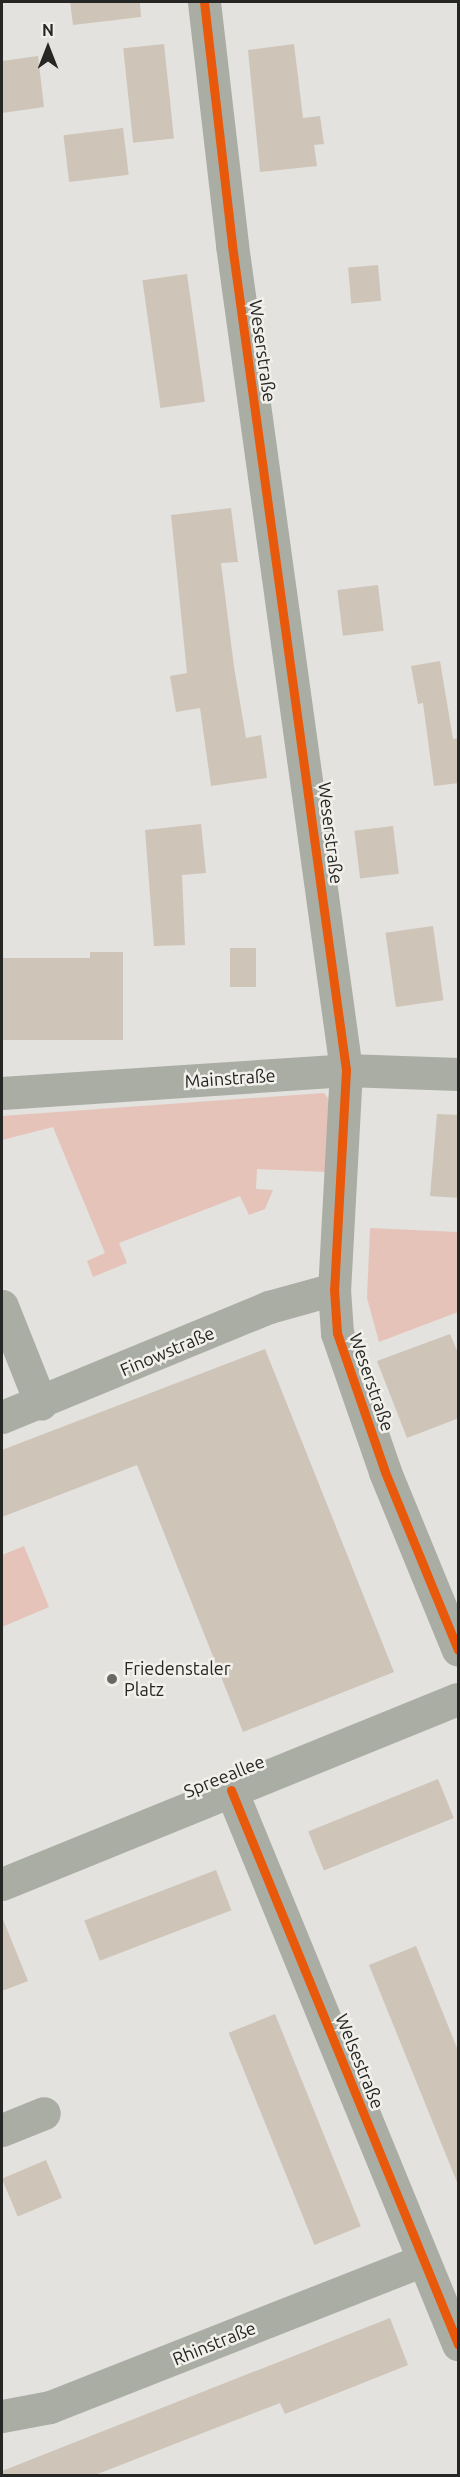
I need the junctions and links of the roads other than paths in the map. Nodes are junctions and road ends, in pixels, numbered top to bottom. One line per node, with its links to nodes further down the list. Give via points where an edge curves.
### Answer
1 (204, 2): 2 (street, Weserstraße, via 235,268)
2 (346, 1070): 3 (street, Mainstraße); 4 (street, Mainstraße); 5 (street, Weserstraße)
3 (459, 1074)
4 (2, 1094)
5 (334, 1289): 7 (street, Finowstraße, via 269,1307); 9 (street, Weserstraße, via 337,1333 345,1360)
6 (2, 1306): 7 (street)
7 (40, 1404): 8 (street, Finowstraße)
8 (2, 1417)
9 (459, 1650)
10 (459, 1699): 11 (street, Spreeallee)
11 (231, 1790): 12 (street, Spreeallee); 15 (street, Welsestraße)
12 (2, 1884)
13 (44, 2113): 14 (street)
14 (2, 2130)
15 (423, 2260): 16 (street, Welsestraße); 17 (street, Rhinstraße, via 51,2407)
16 (459, 2344)
17 (2, 2416)

